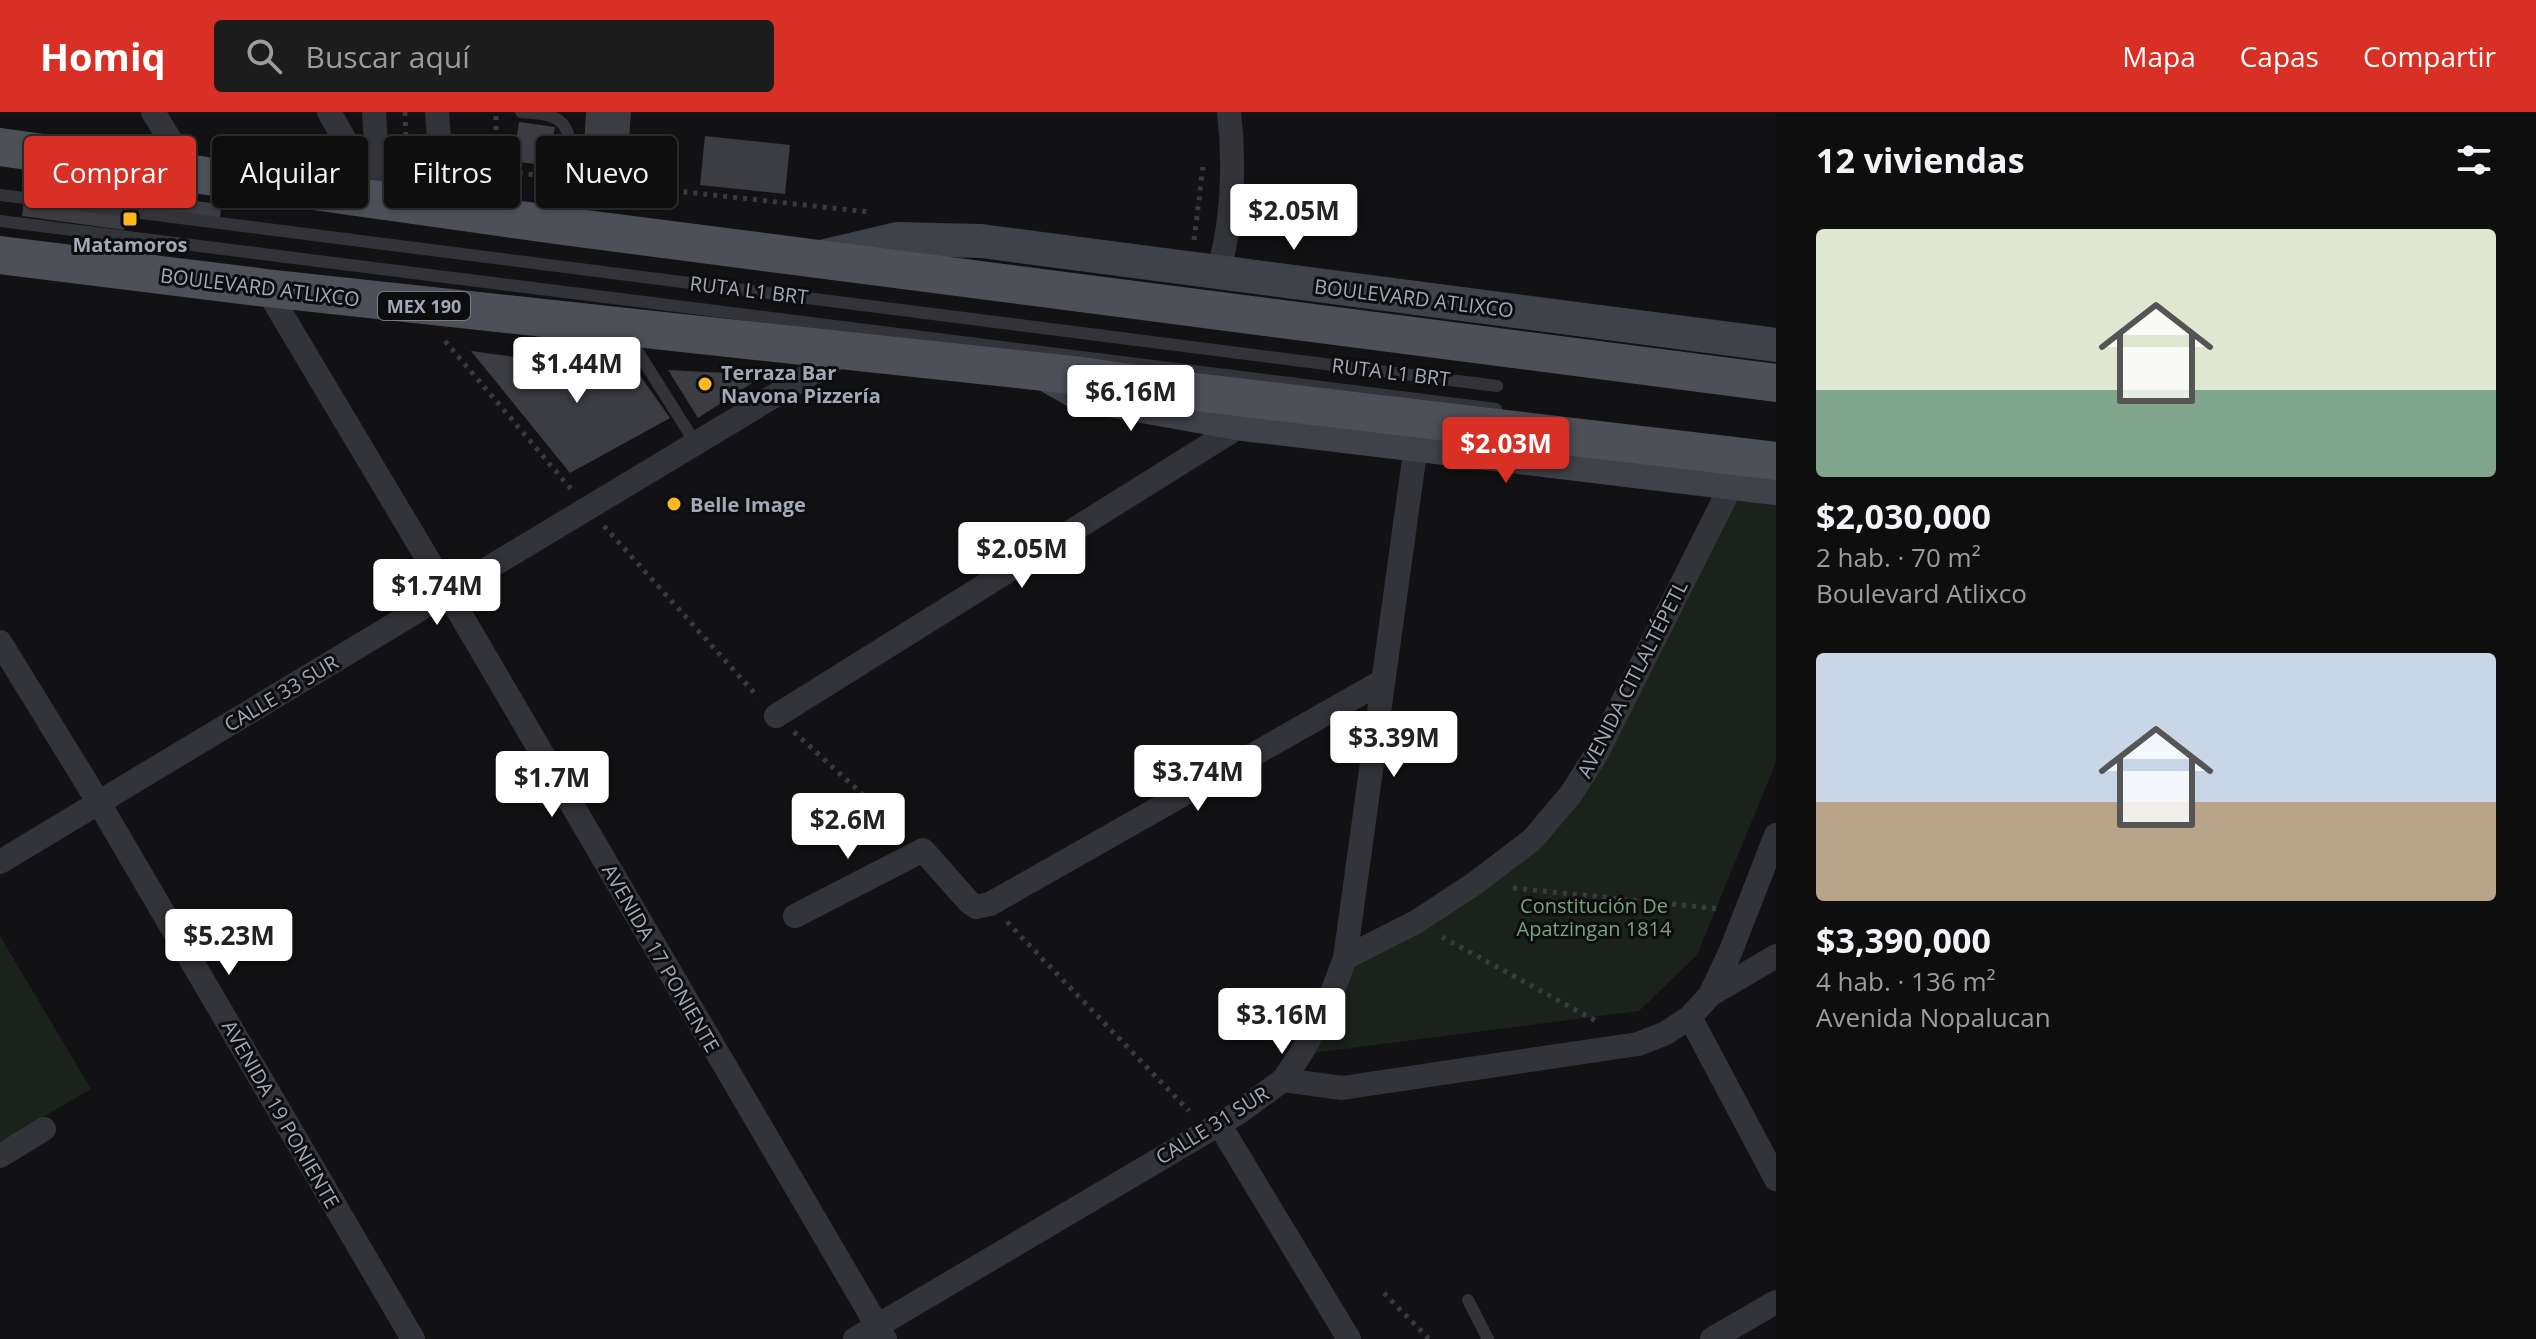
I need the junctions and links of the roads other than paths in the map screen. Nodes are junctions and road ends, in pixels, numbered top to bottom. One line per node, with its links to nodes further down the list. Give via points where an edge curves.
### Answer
1 (153, 112): 7 (street)
2 (329, 112): 12 (street)
3 (374, 112): 12 (street)
4 (437, 112): 13 (street, via 441,164)
5 (521, 112): 15 (lane, via 549,115 567,127)
6 (1229, 112): 18 (street, via 1234,156)
7 (168, 136)
8 (0, 147): 9 (main road, BOULEVARD ATLIXCO)
9 (24, 150)
10 (196, 176): 12 (main road, BOULEVARD ATLIXCO)
11 (0, 195): 25 (lane, RUTA L1 BRT)
12 (379, 200): 13 (main road, BOULEVARD ATLIXCO)
13 (455, 212): 15 (main road, BOULEVARD ATLIXCO)
14 (0, 221): 26 (lane, RUTA L1 BRT)
15 (563, 226): 17 (main road, BOULEVARD ATLIXCO)
16 (0, 255): 19 (main road, BOULEVARD ATLIXCO / MEX 190)
17 (815, 258): 18 (main road, BOULEVARD ATLIXCO, via 897,239); 24 (main road, BOULEVARD ATLIXCO)
18 (1220, 262): 21 (main road, BOULEVARD ATLIXCO)
19 (266, 288): 20 (main road, BOULEVARD ATLIXCO / MEX 190); 33 (street, AVENIDA 17 PONIENTE)
20 (622, 327): 22 (main road, BOULEVARD ATLIXCO / MEX 190); 28 (lane)
21 (1776, 345)
22 (849, 351): 23 (main road, BOULEVARD ATLIXCO / MEX 190); 28 (street, CALLE 33 SUR)
23 (1044, 374): 27 (main road, BOULEVARD ATLIXCO / MEX 190, via 1082,395); 30 (main road, BOULEVARD ATLIXCO)
24 (1776, 383)
25 (1497, 386)
26 (1496, 409)
27 (1243, 424): 29 (main road, BOULEVARD ATLIXCO / MEX 190); 36 (street)
28 (696, 444): 33 (street, CALLE 33 SUR)
29 (1416, 445): 31 (main road, BOULEVARD ATLIXCO / MEX 190); 35 (street)
30 (1776, 461)
31 (1733, 482): 32 (main road, BOULEVARD ATLIXCO / MEX 190); 42 (street, AVENIDA CITLALTÉPETL, via 1597,753 1571,794 1533,839 1474,884 1416,922)
32 (1776, 488)
33 (448, 593): 37 (street, CALLE 33 SUR); 52 (street, AVENIDA 17 PONIENTE)
34 (0, 642): 37 (street, AVENIDA 19 PONIENTE)
35 (1383, 681): 40 (street, via 990,904 976,907 969,902 923,850); 42 (street)
36 (776, 716)
37 (99, 803): 39 (street, CALLE 33 SUR); 54 (street, AVENIDA 19 PONIENTE)
38 (1776, 835): 43 (street)
39 (0, 862)
40 (795, 916)
41 (1776, 956): 43 (street, CALLE 31 SUR)
42 (1345, 958): 45 (street, via 1327,1007)
43 (1710, 995): 44 (street, CALLE 31 SUR)
44 (1690, 1017): 45 (street, CALLE 31 SUR, via 1638,1044 1342,1088); 49 (street)
45 (1283, 1080): 46 (street, CALLE 31 SUR)
46 (1219, 1124): 52 (street, CALLE 31 SUR); 56 (street)
47 (44, 1129): 48 (street)
48 (0, 1156)
49 (1776, 1179)
50 (1468, 1300): 57 (lane)
51 (1776, 1302): 53 (street)
52 (881, 1333): 55 (street, CALLE 31 SUR)
53 (1719, 1337)
54 (413, 1339)
55 (855, 1339)
56 (1349, 1339)
57 (1488, 1339)

